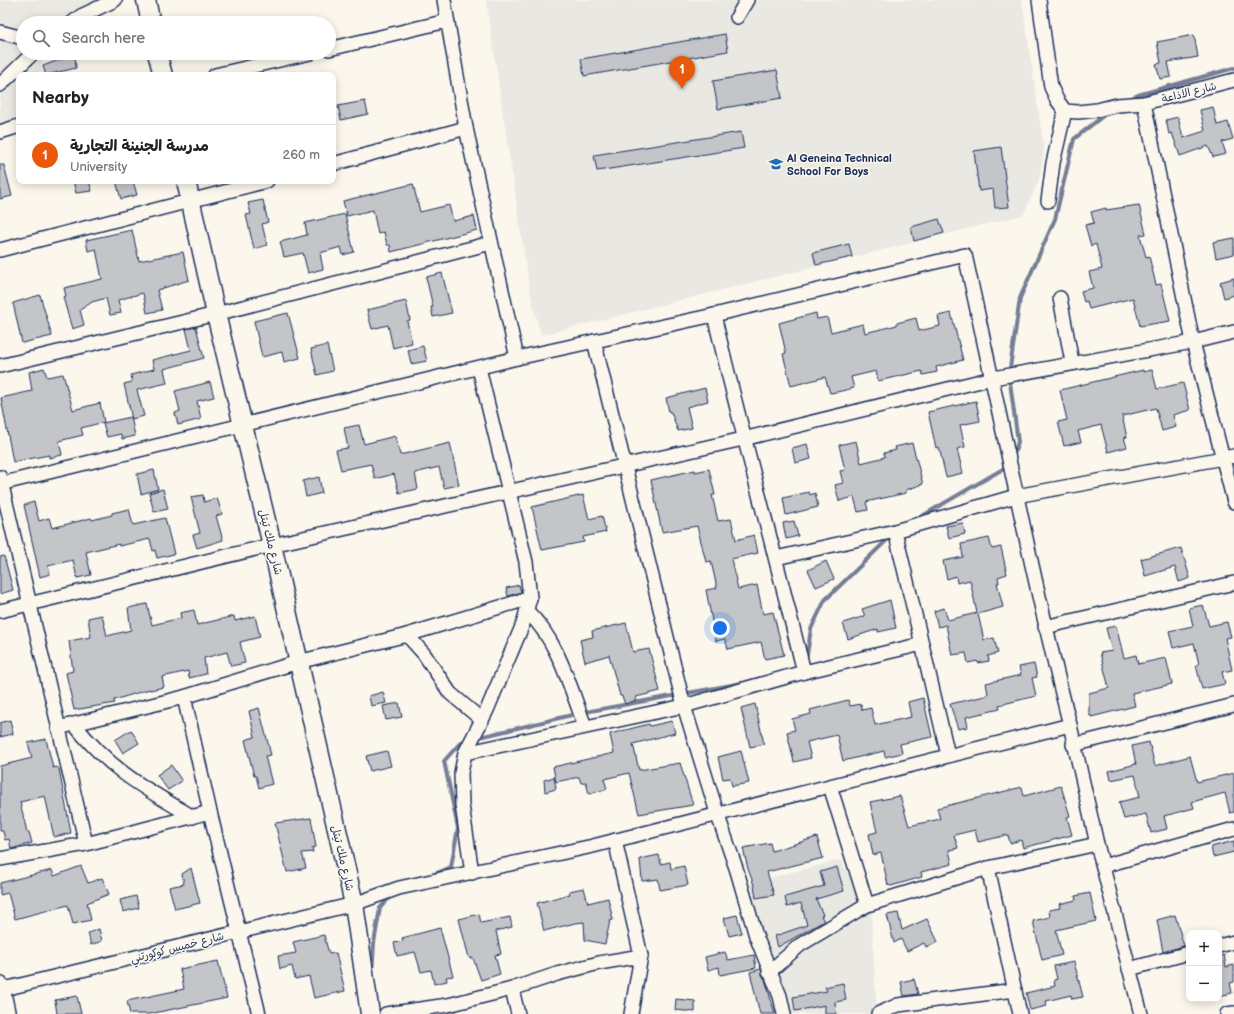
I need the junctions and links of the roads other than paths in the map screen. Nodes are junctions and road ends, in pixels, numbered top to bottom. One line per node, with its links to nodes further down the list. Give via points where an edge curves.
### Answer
1 (115, 0): 6 (street)
2 (146, 0): 7 (main road)
3 (444, 0): 9 (street)
4 (747, 0): 8 (street)
5 (1039, 0): 21 (street, via 1051,86)
6 (81, 16)
7 (149, 16)
8 (737, 18)
9 (447, 21): 12 (street); 23 (street)
10 (0, 32): 11 (street)
11 (16, 36)
12 (336, 47)
13 (26, 60): 19 (street)
14 (160, 60): 16 (main road)
15 (280, 60): 17 (street)
16 (162, 72)
17 (228, 72)
18 (1234, 80): 20 (street, شارع الاذاعة)
19 (0, 85)
20 (1144, 103): 21 (street, شارع الاذاعة, via 1078,112); 37 (street)
21 (1065, 111): 29 (street, via 1053,163)
22 (16, 127): 24 (street)
23 (466, 128): 25 (street); 30 (street)
24 (0, 132)
25 (336, 163)
26 (187, 184): 28 (main road, شارع ملك تيتل)
27 (255, 184): 28 (street)
28 (190, 201): 31 (street); 33 (main road, شارع ملك تيتل)
29 (1048, 201)
30 (491, 243): 33 (street); 38 (street)
31 (0, 250)
32 (1060, 298): 39 (street)
33 (216, 314): 40 (street); 43 (main road, شارع ملك تيتل)
34 (714, 315): 36 (street); 42 (street, via 965,255); 44 (street)
35 (1234, 332): 37 (street)
36 (594, 341): 38 (street); 46 (street)
37 (1193, 342): 39 (street); 45 (street)
38 (517, 358): 41 (street)
39 (1072, 362): 42 (street)
40 (0, 366)
41 (479, 368): 43 (street); 48 (street)
42 (993, 378): 44 (street); 49 (street)
43 (242, 425): 47 (street); 52 (main road, شارع ملك تيتل)
44 (743, 439): 46 (street); 53 (street)
45 (1229, 457): 49 (street); 50 (street)
46 (626, 465): 48 (street); 65 (street)
47 (1, 482): 55 (street)
48 (508, 490): 52 (street); 56 (street, via 526,562)
49 (1016, 496): 51 (street); 58 (street)
50 (1234, 502)
51 (895, 531): 53 (street); 60 (street)
52 (272, 545): 55 (street); 61 (main road, شارع ملك تيتل)
53 (776, 558): 62 (street)
54 (1234, 582): 58 (street)
55 (31, 604): 57 (street); 70 (street)
56 (529, 604): 59 (street); 66 (street); 69 (street, via 563,665)
57 (0, 611)
58 (1044, 627): 68 (street)
59 (407, 635): 61 (street); 66 (street, via 424,654 450,693)
60 (922, 644): 62 (street); 73 (street)
61 (298, 662): 63 (street); 86 (main road, شارع ملك تيتل)
62 (804, 672): 65 (street)
63 (184, 697): 67 (street); 75 (street)
64 (1234, 705): 71 (street)
65 (684, 706): 69 (street); 76 (street)
66 (482, 720): 72 (street)
67 (74, 724): 70 (street); 77 (street, via 108,762 133,782)
68 (1070, 725): 71 (street); 73 (street, شارع خميس كوكورتني)
69 (585, 726): 72 (street)
70 (58, 728): 80 (street)
71 (1073, 745): 81 (street)
72 (465, 753): 85 (street, via 461,773 462,805)
73 (948, 755): 74 (street, شارع خميس كوكورتني)
74 (830, 786): 76 (street, شارع خميس كوكورتني); 87 (street)
75 (210, 812): 77 (street); 88 (street)
76 (718, 816): 79 (street, شارع خميس كوكورتني); 94 (street)
77 (193, 817): 80 (street)
78 (1234, 829): 83 (street)
79 (615, 840): 85 (street, شارع خميس كوكورتني); 92 (street)
80 (86, 844): 82 (street)
81 (1097, 844): 83 (street); 84 (street)
82 (0, 859)
83 (1104, 866): 93 (street)
84 (988, 868): 87 (street); 97 (street)
85 (472, 873): 86 (street, شارع خميس كوكورتني, via 399,888)
86 (354, 904): 88 (street, شارع خميس كوكورتني); 101 (main road, شارع ملك تيتل)
87 (867, 905): 94 (street, via 800,945)
88 (238, 932): 95 (street, شارع خميس كوكورتني); 100 (street)
89 (1234, 942): 90 (street)
90 (1222, 945)
91 (1186, 954): 93 (street)
92 (641, 956): 96 (street, via 599,963); 104 (street)
93 (1129, 969): 108 (street)
94 (770, 972): 105 (street)
95 (0, 989): 99 (main road)
96 (512, 989): 102 (street, via 448,1005); 103 (street)
97 (1015, 990): 106 (street, via 898,1005); 107 (street)
98 (1234, 1012): 109 (street)
99 (6, 1014)
100 (259, 1014)
101 (370, 1014)
102 (386, 1014)
103 (518, 1014)
104 (631, 1014)
105 (784, 1014)
106 (878, 1014)
107 (1020, 1014)
108 (1141, 1014)
109 (1227, 1014)

